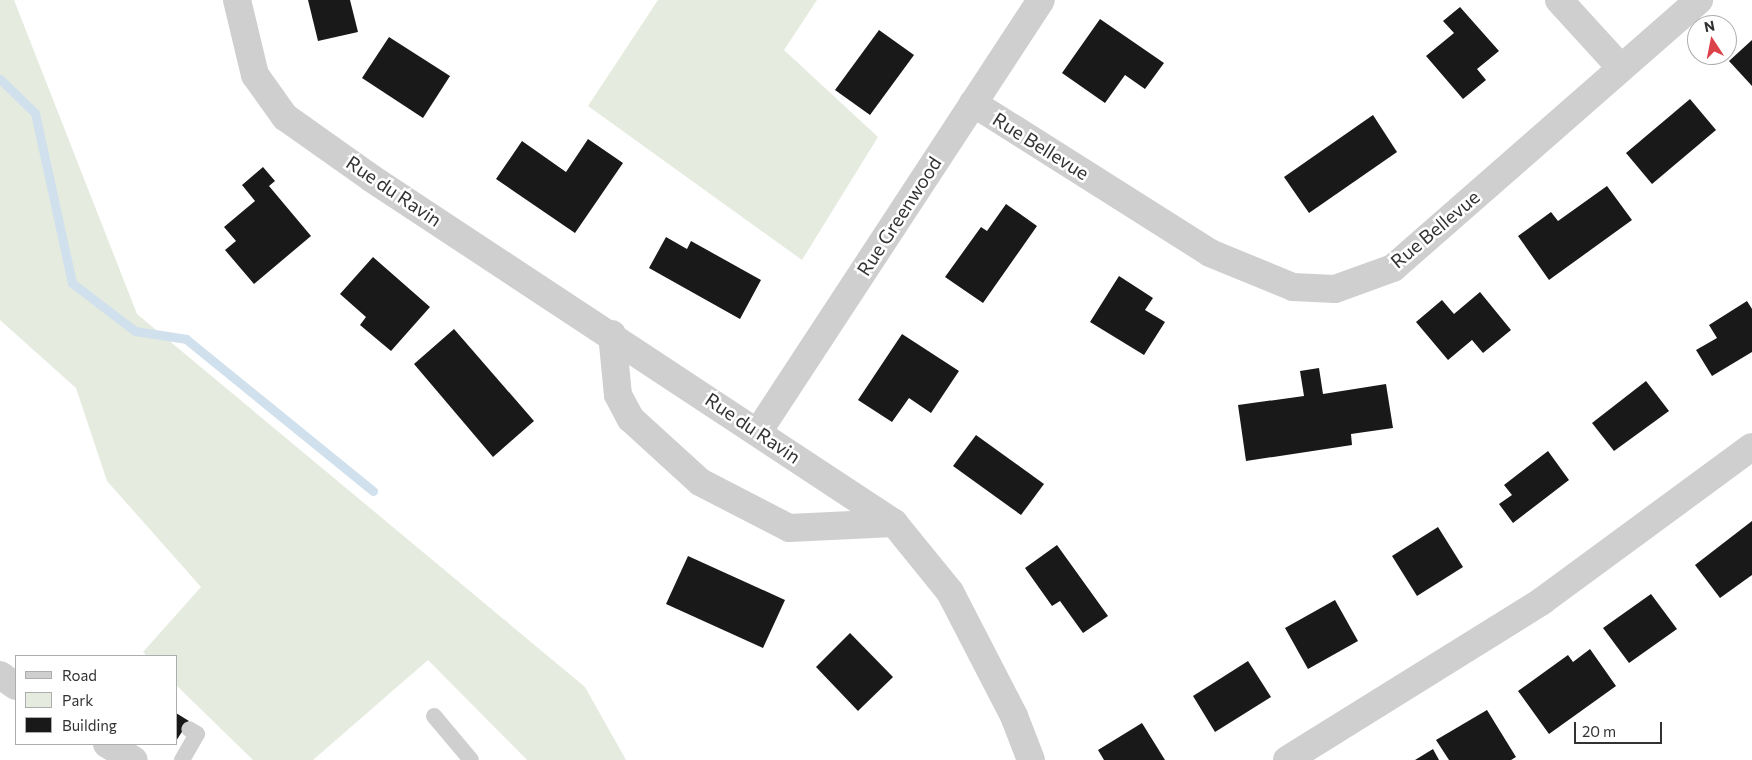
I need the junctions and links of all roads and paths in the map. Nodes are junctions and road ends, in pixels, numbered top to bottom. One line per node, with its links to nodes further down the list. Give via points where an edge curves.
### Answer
1 (237, 0): 7 (street, Rue du Ravin, via 255,75 285,117 372,178)
2 (1041, 0): 6 (street, Rue Greenwood)
3 (1559, 0): 5 (street)
4 (1699, 0): 5 (street, Rue Bellevue)
5 (1621, 68): 6 (street, Rue Bellevue, via 1393,268 1335,290 1293,287 1210,253)
6 (973, 103): 8 (street, Rue Greenwood)
7 (612, 334): 8 (street, Rue du Ravin); 10 (street, via 618,395 631,419 700,482 789,528)
8 (758, 432): 10 (street, Rue du Ravin)
9 (1752, 447): 20 (street, via 1542,601)
10 (894, 523): 19 (street, Rue du Ravin, via 950,592 1014,716)
11 (0, 675): 12 (street)
12 (15, 685)
13 (434, 716): 18 (lane)
14 (189, 729): 17 (lane, via 197,734)
15 (109, 745): 16 (street)
16 (134, 760)
17 (182, 760)
18 (471, 760)
19 (1031, 760)
20 (1287, 760)

